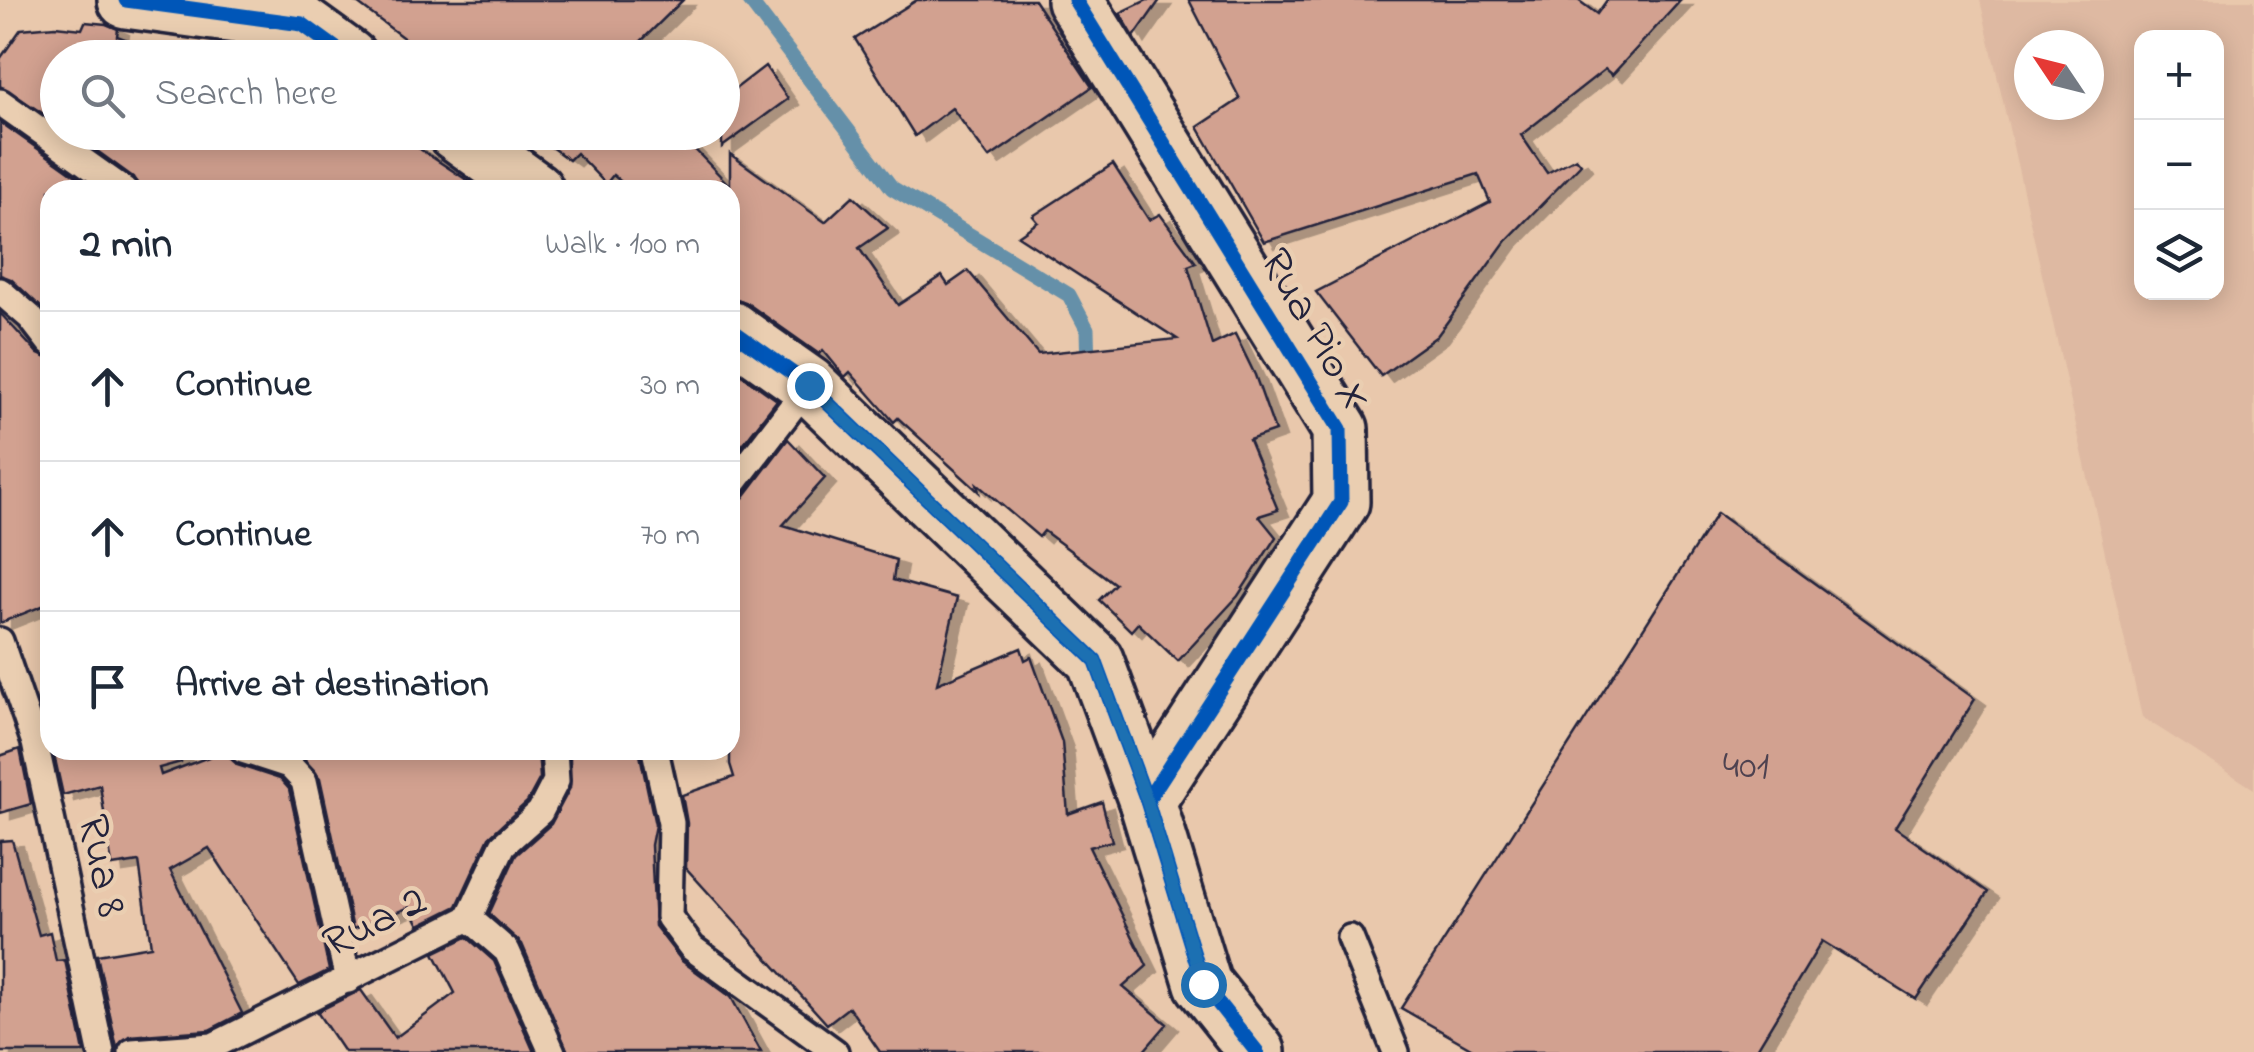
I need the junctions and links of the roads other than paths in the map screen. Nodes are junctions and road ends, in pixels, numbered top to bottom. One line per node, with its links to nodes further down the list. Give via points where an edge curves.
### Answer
1 (126, 0): 3 (street, via 302,24)
2 (1075, 0): 19 (street, Rua Pio X, via 1340,429 1342,502)
3 (325, 40)
4 (0, 102): 5 (lane)
5 (40, 130)
6 (68, 150): 8 (lane)
7 (480, 150): 9 (street)
8 (110, 180)
9 (522, 180)
10 (0, 290): 11 (lane)
11 (40, 330)
12 (740, 335): 13 (street)
13 (809, 385): 14 (lane); 19 (street, via 1095,660)
14 (740, 475)
15 (0, 642): 23 (lane, Rua 8, via 35,744)
16 (274, 760): 22 (lane, via 290,765 304,781)
17 (555, 760): 20 (lane, Rua 2, via 556,781 540,812 503,845)
18 (657, 760): 26 (lane, via 672,823 669,916 692,948)
19 (1147, 801): 27 (street, via 1203,984)
20 (470, 918): 22 (lane, Rua 2); 25 (lane, via 507,952)
21 (1350, 938): 28 (lane)
22 (348, 980): 24 (lane, Rua 2, via 214,1046)
23 (101, 1052)
24 (132, 1052)
25 (552, 1052)
26 (835, 1052)
27 (1257, 1052)
28 (1396, 1052)

